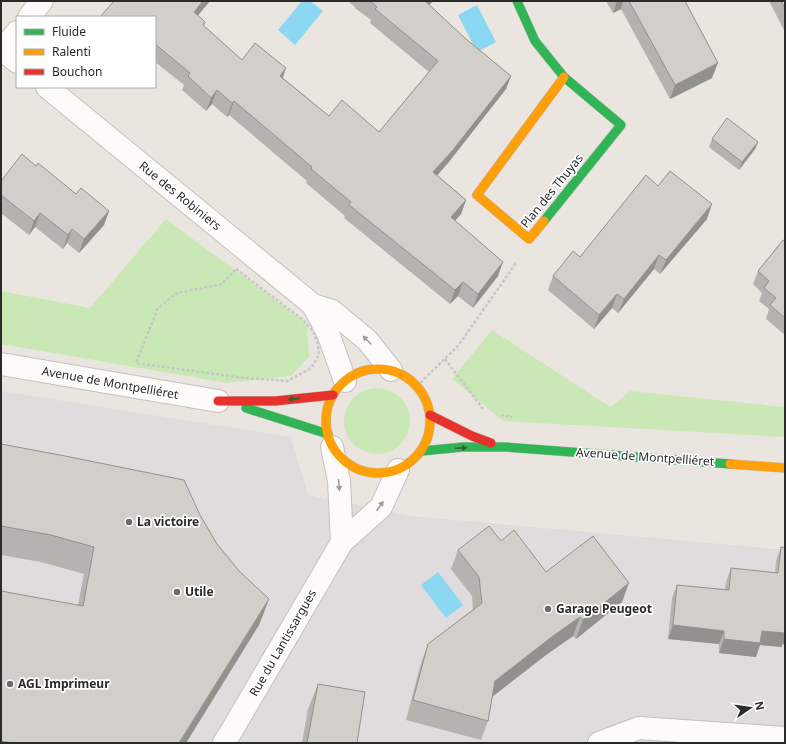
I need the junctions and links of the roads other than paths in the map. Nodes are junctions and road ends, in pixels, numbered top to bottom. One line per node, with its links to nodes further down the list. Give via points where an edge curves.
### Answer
1 (42, 1): 3 (street)
2 (518, 1): 6 (street, via 535,41)
3 (30, 16)
4 (16, 34): 5 (street)
5 (7, 54)
6 (564, 77): 6 (street, Plan des Thuyas, via 477,195 529,239 621,125)
7 (48, 88): 8 (street, Rue des Robiniers)
8 (314, 305): 10 (street, Rue des Robiniers, one-way to 8, via 367,340 332,311); 11 (street, Rue des Robiniers, via 328,333)
9 (1, 364): 12 (street, Avenue de Montpelliéret)
10 (391, 370): 11 (street, via 359,372); 13 (street, via 418,386 426,400)
11 (339, 388): 12 (street, Avenue de Montpelliéret, one-way to 12, via 275,401); 14 (street, via 328,407 326,421)
12 (218, 401): 14 (street, Avenue de Montpelliéret, via 273,416)
13 (430, 415): 15 (street, Avenue de Montpelliéret, via 472,436); 16 (street, via 428,440)
14 (330, 441): 18 (street, via 342,459 354,468 368,473 383,474); 19 (street, one-way to 19, via 339,481)
15 (506, 447): 16 (street, Avenue de Montpelliéret, one-way to 15, via 463,447); 17 (street, Avenue de Montpelliéret)
16 (422, 451): 18 (street)
17 (785, 468)
18 (398, 470): 19 (street, Rue du Lantissargues, one-way to 18, via 380,507)
19 (342, 542): 21 (street, Rue du Lantissargues)
20 (785, 738): 22 (street, via 639,728)
21 (224, 743)
22 (599, 743)

